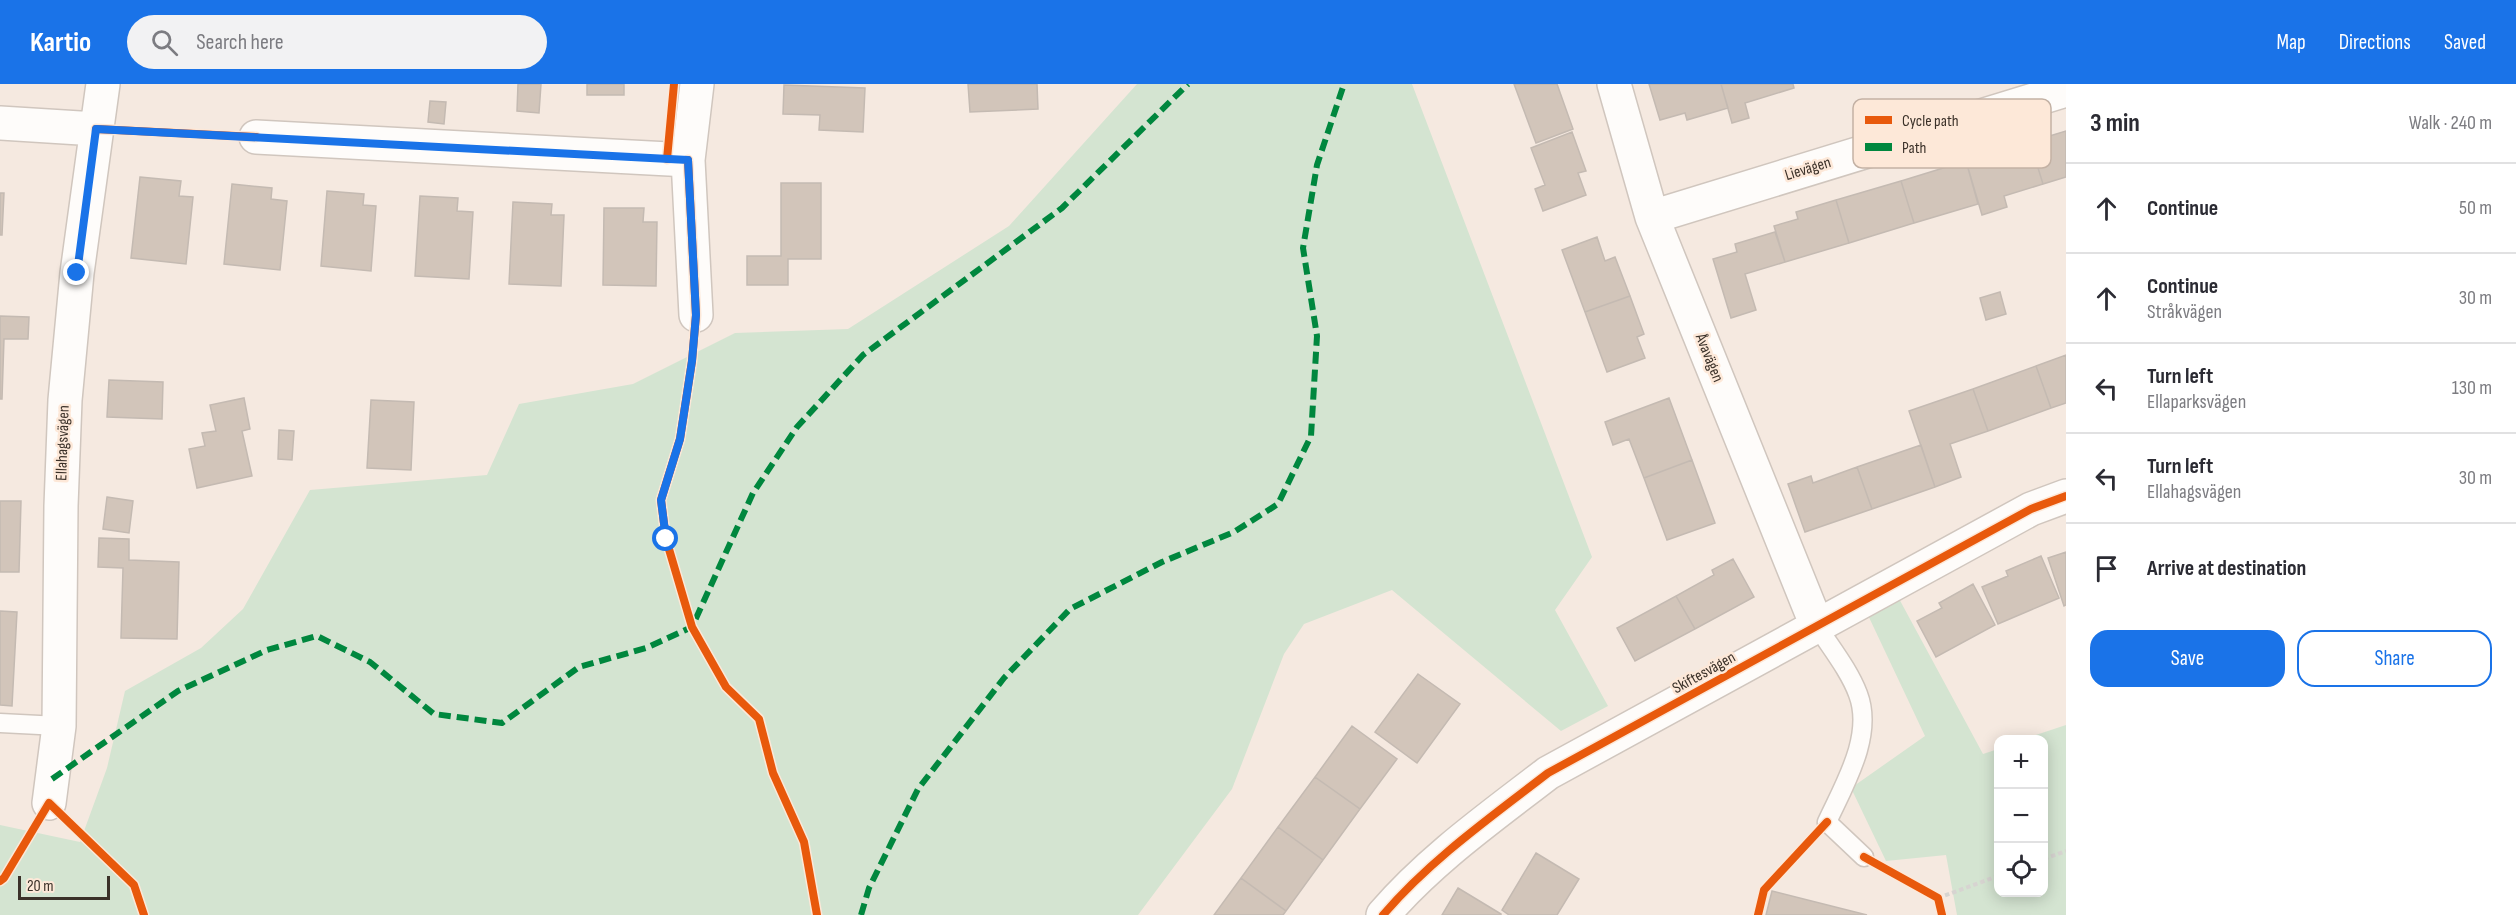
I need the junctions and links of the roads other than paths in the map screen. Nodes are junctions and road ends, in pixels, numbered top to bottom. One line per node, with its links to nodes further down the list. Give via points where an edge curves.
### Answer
1 (103, 84): 7 (street, Ellahagsvägen)
2 (697, 84): 10 (street)
3 (1614, 84): 11 (street, Åvavägen)
4 (2066, 90): 5 (street, Lievägen)
5 (2037, 99)
6 (0, 123): 7 (street)
7 (96, 129): 16 (street, Ellahagsvägen, via 65,400)
8 (256, 137): 10 (street)
9 (1853, 155): 11 (street, Lievägen)
10 (688, 160): 12 (street)
11 (1652, 217): 14 (street, Åvavägen)
12 (696, 315)
13 (2066, 496): 14 (street, Skiftesvägen, via 2031,509)
14 (1817, 626): 18 (lane, via 1858,694 1862,714 1853,765 1827,822); 19 (street, Skiftesvägen, via 1548,773 1472,832 1404,891)
15 (0, 723): 16 (lane)
16 (59, 726): 17 (street, Ellahagsvägen)
17 (49, 803)
18 (1864, 857)
19 (1383, 915)

